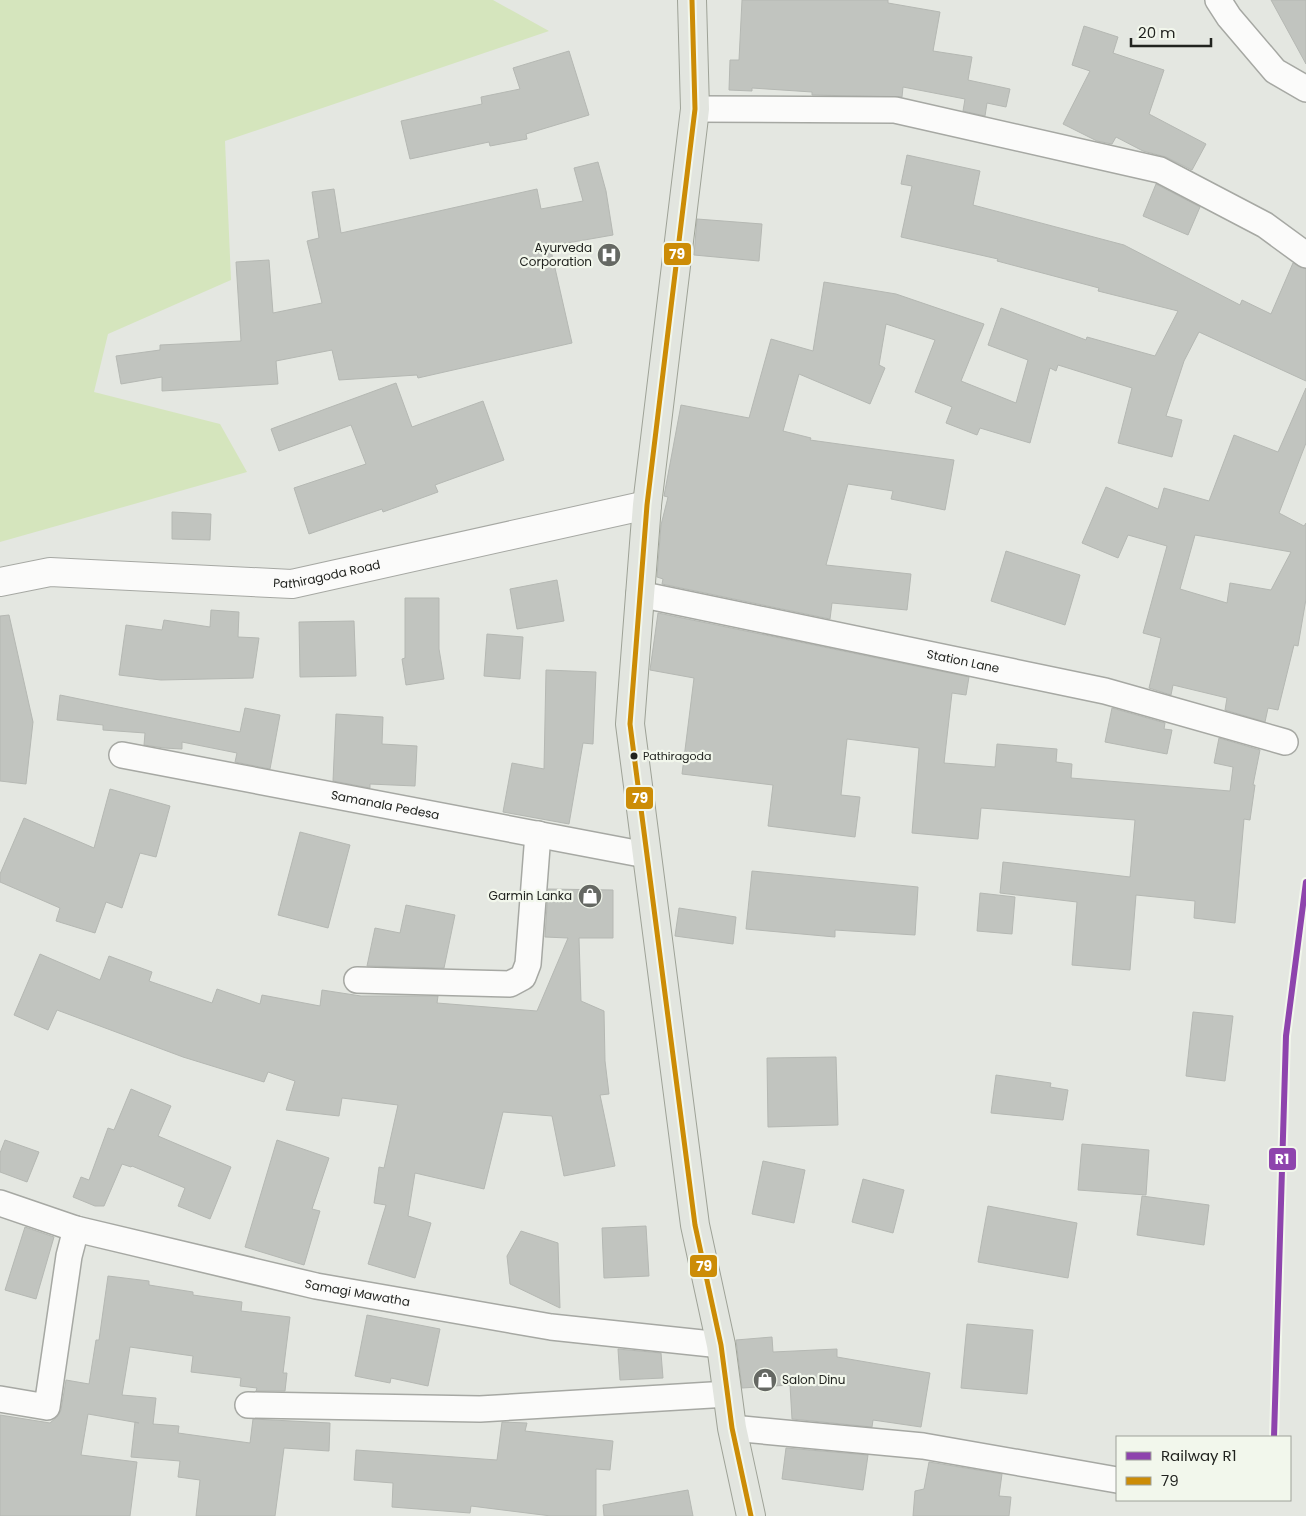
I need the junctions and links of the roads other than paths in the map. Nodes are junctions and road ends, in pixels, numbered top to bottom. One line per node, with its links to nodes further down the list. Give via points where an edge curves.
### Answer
1 (692, 0): 4 (main road)
2 (1218, 0): 3 (street, via 1228,17 1275,71)
3 (1306, 89)
4 (695, 109): 5 (street, via 895,110 1160,170 1265,225); 6 (main road)
5 (1306, 255)
6 (647, 505): 7 (street, Pathiragoda Road, via 292,584 50,572); 8 (main road)
7 (0, 582)
8 (639, 594): 9 (street, Station Lane, via 1105,691); 12 (main road, via 630,724)
9 (1285, 742)
10 (122, 755): 11 (street, Samanala Pedesa)
11 (538, 834): 12 (street, Samanala Pedesa); 13 (street, via 528,964 523,977 510,984)
12 (646, 855): 16 (main road, via 695,1226)
13 (357, 980)
14 (0, 1204): 15 (street, Samagi Mawatha)
15 (76, 1229): 16 (street, Samagi Mawatha, via 316,1286 551,1327); 18 (street, via 68,1256 47,1407)
16 (721, 1345): 17 (main road)
17 (728, 1394): 19 (street, via 480,1409); 20 (main road)
18 (0, 1399)
19 (248, 1405)
20 (732, 1428): 21 (street, via 923,1446); 22 (main road)
21 (1116, 1480)
22 (751, 1516)

